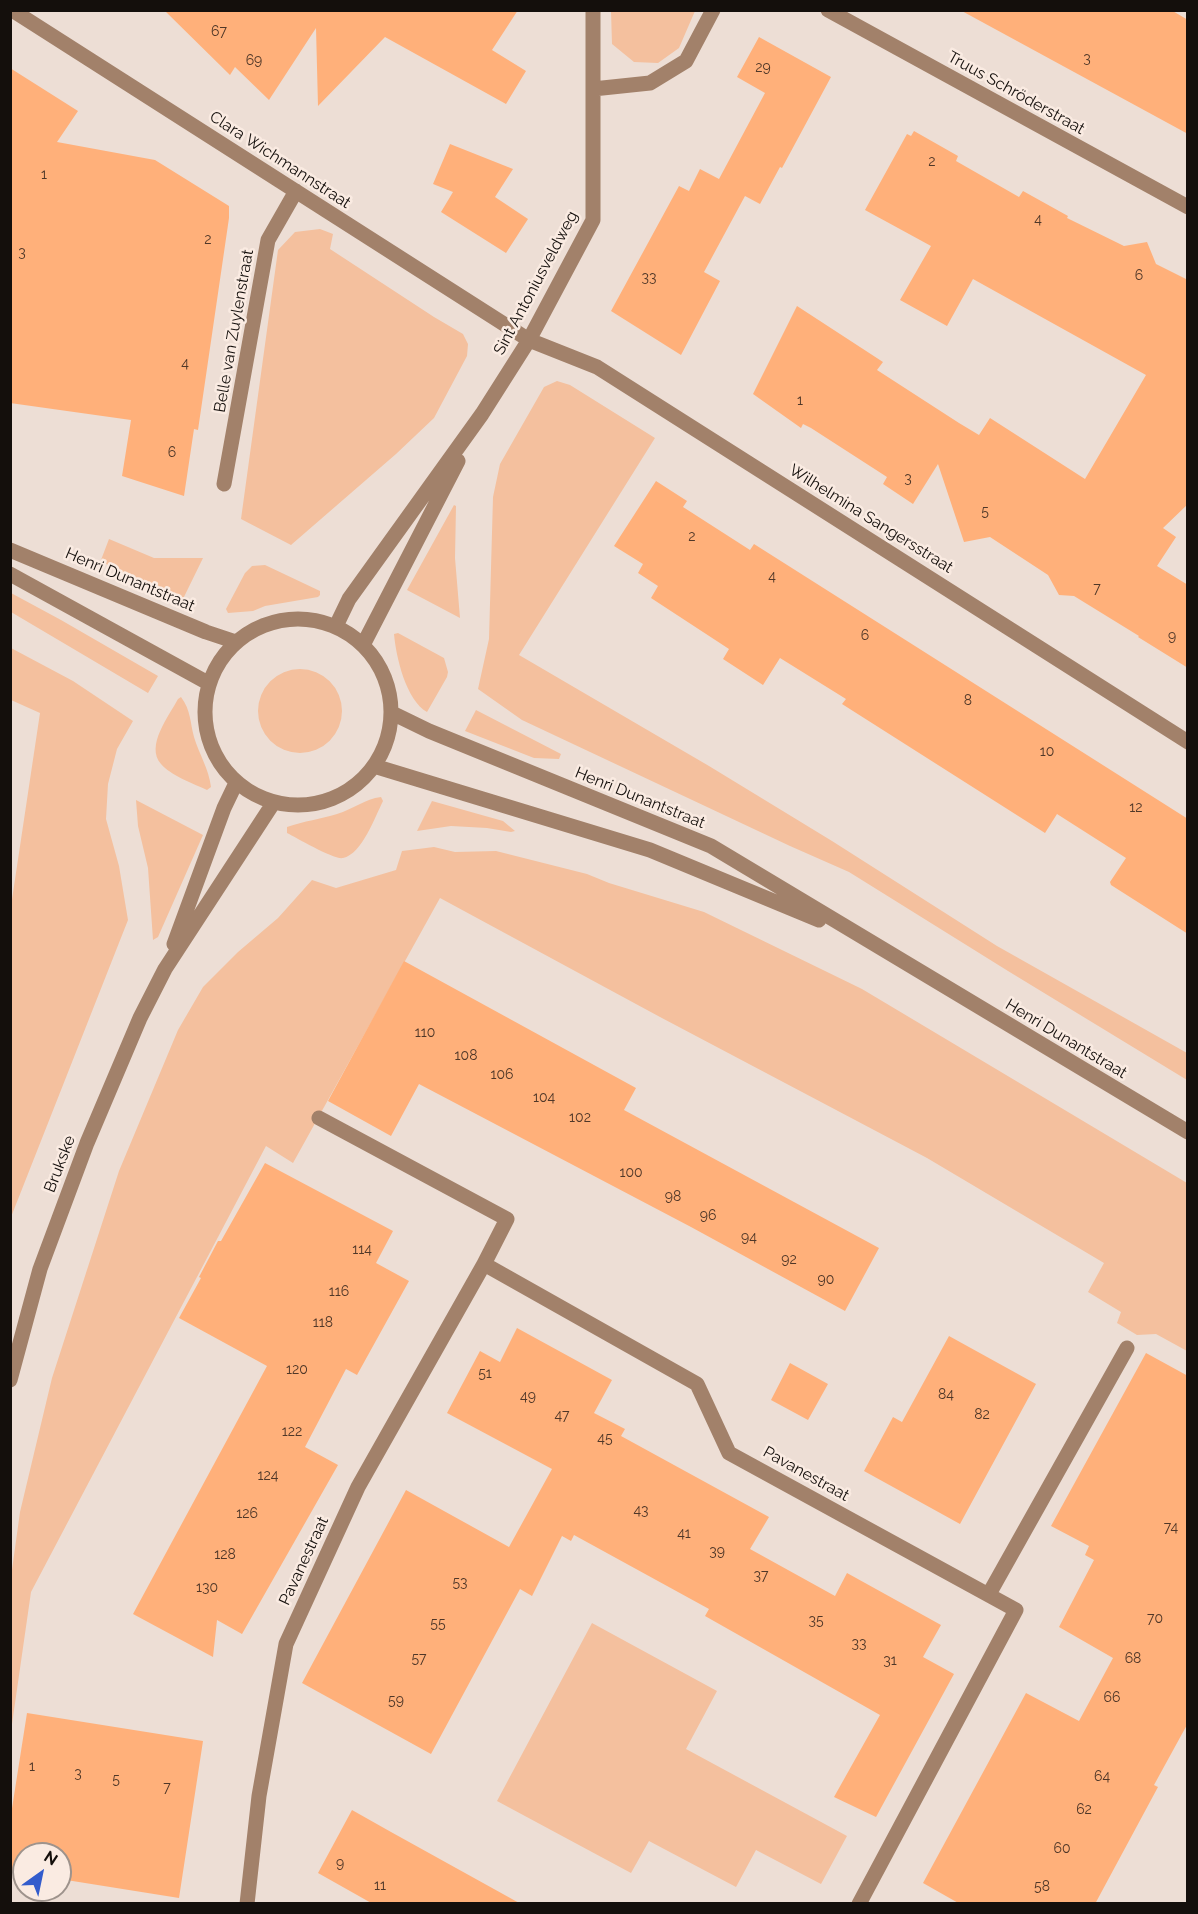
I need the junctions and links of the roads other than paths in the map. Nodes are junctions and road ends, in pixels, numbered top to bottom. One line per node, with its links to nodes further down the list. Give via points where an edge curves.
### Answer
1 (12, 10): 6 (street, Clara Wichmannstraat)
2 (593, 10): 5 (street, Sint Antoniusveldweg)
3 (713, 10): 5 (street, via 686,61 650,83)
4 (828, 10): 7 (street, Truus Schröderstraat)
5 (593, 89): 8 (street, Sint Antoniusveldweg, via 593,220)
6 (296, 191): 8 (street, Clara Wichmannstraat); 10 (street, Belle van Zuylenstraat, via 268,240)
7 (1188, 207)
8 (529, 340): 9 (street, Sint Antoniusveldweg); 18 (street, Wilhelmina Sangersstraat, via 597,367)
9 (482, 414): 13 (street, Sint Antoniusveldweg, via 349,599); 15 (street, Sint Antoniusveldweg)
10 (224, 484)
11 (10, 550): 14 (street, Henri Dunantstraat)
12 (10, 574): 16 (street)
13 (336, 626): 14 (street, via 301,618 266,623); 15 (street)
14 (236, 642): 16 (street, via 219,660)
15 (363, 645): 17 (street, via 379,664 389,688)
16 (208, 683): 20 (street, via 204,719 214,754)
17 (392, 714): 19 (street, via 387,742); 22 (street, Henri Dunantstraat, via 711,846)
18 (1188, 742)
19 (374, 766): 21 (street, via 347,792 312,805); 22 (street, Henri Dunantstraat, via 650,850)
20 (236, 783): 21 (street); 23 (street, Brukske)
21 (274, 802): 23 (street, Brukske)
22 (864, 938): 25 (street, Henri Dunantstraat)
23 (165, 969): 27 (street, Brukske, via 87,1143)
24 (319, 1118): 26 (street, Pavanestraat, via 507,1219)
25 (1188, 1132)
26 (484, 1264): 30 (street, Pavanestraat, via 697,1384 729,1453); 31 (street, Pavanestraat, via 358,1487 286,1644 259,1796)
27 (16, 1333): 29 (street, Brukske)
28 (1127, 1348): 30 (street)
29 (10, 1380)
30 (989, 1594): 32 (street, Pavanestraat, via 1017,1610)
31 (246, 1904)
32 (859, 1904)

